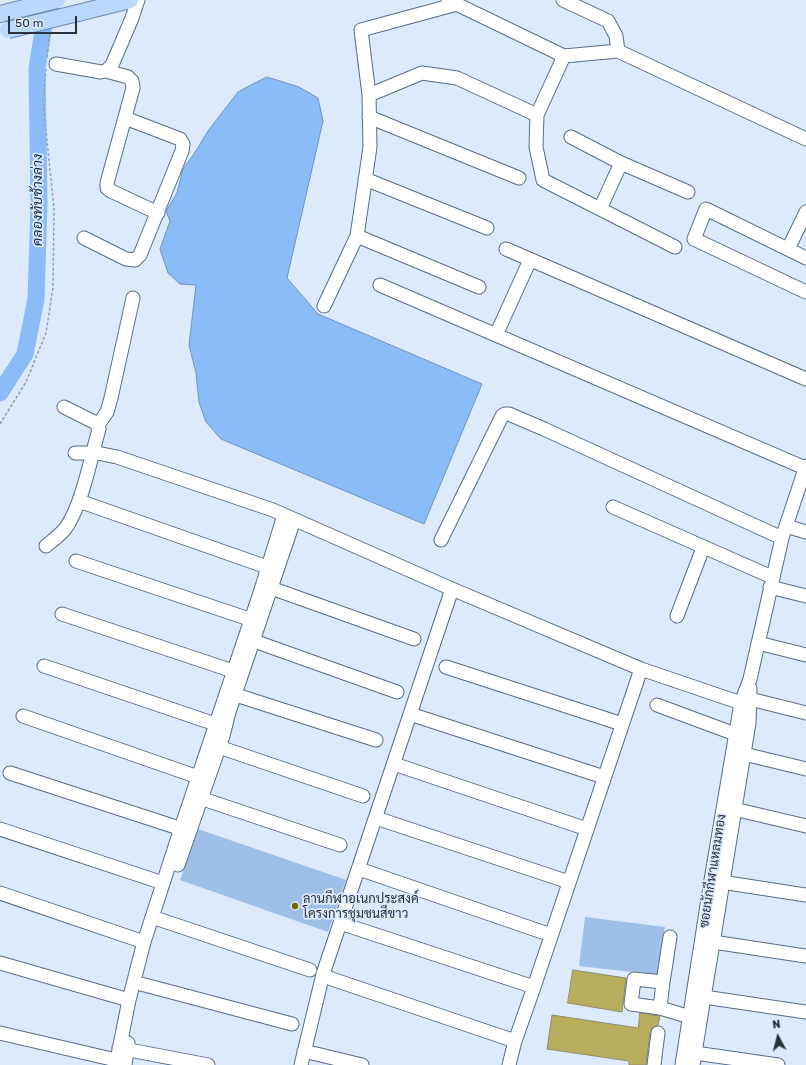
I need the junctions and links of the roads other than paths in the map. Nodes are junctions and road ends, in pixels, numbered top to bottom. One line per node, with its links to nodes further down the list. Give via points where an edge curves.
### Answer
1 (57, 0): 6 (main road, bridge)
2 (130, 0): 7 (main road, bridge)
3 (138, 0): 11 (street, via 112,65)
4 (563, 0): 8 (street, via 608,21 616,36)
5 (452, 2): 9 (street); 12 (street, via 361,30)
6 (6, 12)
7 (4, 31)
8 (618, 51): 9 (street); 17 (street)
9 (564, 56): 13 (street)
10 (50, 62): 11 (street)
11 (106, 71): 15 (street, via 132,80 134,88)
12 (369, 95): 13 (street, via 422,73 456,78); 14 (street)
13 (537, 115): 22 (street, via 536,147 543,180)
14 (369, 117): 19 (street); 20 (street, via 370,147)
15 (125, 118): 24 (street, via 107,188); 24 (street, via 180,139 183,144)
16 (571, 138): 18 (street)
17 (806, 139)
18 (621, 163): 21 (street); 22 (street)
19 (518, 178)
20 (365, 179): 25 (street); 26 (street)
21 (688, 192)
22 (600, 209): 28 (street)
23 (806, 212): 30 (street)
24 (158, 213): 27 (street, via 140,256 135,260 126,259)
25 (487, 228)
26 (358, 236): 34 (street); 37 (street)
27 (84, 238)
28 (675, 247)
29 (506, 249): 32 (street)
30 (788, 249): 31 (street); 35 (street, via 706,209 694,239)
31 (806, 258)
32 (530, 260): 38 (street); 39 (street)
33 (380, 285): 38 (street)
34 (478, 287)
35 (806, 292)
36 (133, 298): 41 (street, via 111,398)
37 (324, 306)
38 (496, 335): 44 (street)
39 (806, 379)
40 (64, 407): 41 (street)
41 (98, 425): 43 (street)
42 (75, 453): 43 (street)
43 (92, 453): 45 (street); 47 (street, via 117,457)
44 (806, 467): 48 (street, ซอยนักกีฬาแหลมทอง)
45 (79, 501): 51 (street, via 66,527); 54 (street)
46 (613, 507): 52 (street)
47 (289, 517): 54 (street); 56 (street); 57 (street)
48 (784, 532): 49 (street); 50 (street, via 505,414); 55 (street, ซอยนักกีฬาแหลมทอง)
49 (806, 532)
50 (441, 540)
51 (46, 546)
52 (703, 548): 55 (street); 60 (street)
53 (76, 561): 61 (street)
54 (267, 567): 61 (street)
55 (771, 582): 58 (street); 64 (street, ซอยนักกีฬาแหลมทอง)
56 (271, 588): 61 (street); 62 (street)
57 (452, 590): 68 (street); 75 (street)
58 (806, 596)
59 (62, 614): 69 (street)
60 (677, 616)
61 (256, 621): 63 (street); 69 (street)
62 (414, 639)
63 (254, 641): 70 (street); 71 (street)
64 (758, 643): 65 (street); 72 (street, ซอยนักกีฬาแหลมทอง)
65 (806, 655)
66 (44, 666): 78 (street)
67 (446, 667): 77 (street)
68 (641, 669): 72 (street); 77 (street)
69 (233, 671): 78 (street)
70 (397, 692)
71 (236, 694): 78 (street); 80 (street)
72 (745, 701): 74 (street); 79 (street, ซอยนักกีฬาแหลมทอง); 82 (street, ซอยนักกีฬาแหลมทอง, via 749,723)
73 (656, 705): 79 (street)
74 (806, 713)
75 (410, 714): 83 (street); 87 (street)
76 (23, 716): 86 (street)
77 (622, 724): 87 (street)
78 (221, 726): 81 (street); 86 (street)
79 (735, 734): 98 (street, ซอยนักกีฬาแหลมทอง)
80 (376, 740)
81 (219, 747): 88 (street); 89 (street)
82 (744, 754): 84 (street); 90 (street, ซอยนักกีฬาแหลมทอง)
83 (394, 764): 91 (street); 93 (street)
84 (806, 769)
85 (10, 773): 95 (street)
86 (198, 777): 95 (street)
87 (604, 777): 93 (street)
88 (363, 796)
89 (200, 798): 95 (street); 96 (street)
90 (734, 809): 92 (street); 98 (street, ซอยนักกีฬาแหลมทอง)
91 (376, 818): 97 (street); 99 (street)
92 (806, 826)
93 (587, 829): 99 (street)
94 (0, 830): 100 (street)
95 (185, 830): 100 (street); 103 (street)
96 (340, 845)
97 (359, 869): 104 (street); 105 (street)
98 (717, 881): 102 (street); 108 (street, ซอยนักกีฬาแหลมทอง); 120 (street, ซอยนักกีฬาแหลมทอง)
99 (569, 882): 105 (street)
100 (163, 883): 103 (street)
101 (0, 894): 107 (street)
102 (806, 894)
103 (156, 918): 107 (street); 111 (street); 114 (street)
104 (340, 923): 112 (street); 115 (street)
105 (551, 935): 115 (street)
106 (670, 937): 113 (street)
107 (144, 942): 117 (street)
108 (713, 942): 109 (street); 116 (street, ซอยนักกีฬาแหลมทอง)
109 (806, 956)
110 (0, 963): 117 (street)
111 (310, 970)
112 (323, 976): 124 (street); 125 (street)
113 (663, 982): 118 (street); 118 (street, via 634,979 632,1004)
114 (141, 984): 121 (street); 126 (street)
115 (534, 987): 124 (street)
116 (704, 997): 119 (street); 127 (street, ซอยนักกีฬาแหลมทอง)
117 (129, 1000): 126 (street)
118 (660, 1008): 120 (street)
119 (806, 1012)
120 (690, 1017): 133 (street, ซอยนักกีฬาแหลมทอง)
121 (292, 1024)
122 (658, 1033): 132 (street)
123 (0, 1034): 126 (street)
124 (514, 1041): 131 (street)
125 (304, 1051): 129 (street); 130 (street)
126 (121, 1057): 128 (street)
127 (694, 1059): 134 (street)
128 (208, 1065)
129 (301, 1065)
130 (362, 1065)
131 (509, 1065)
132 (654, 1065)
133 (682, 1065)
134 (778, 1065)

